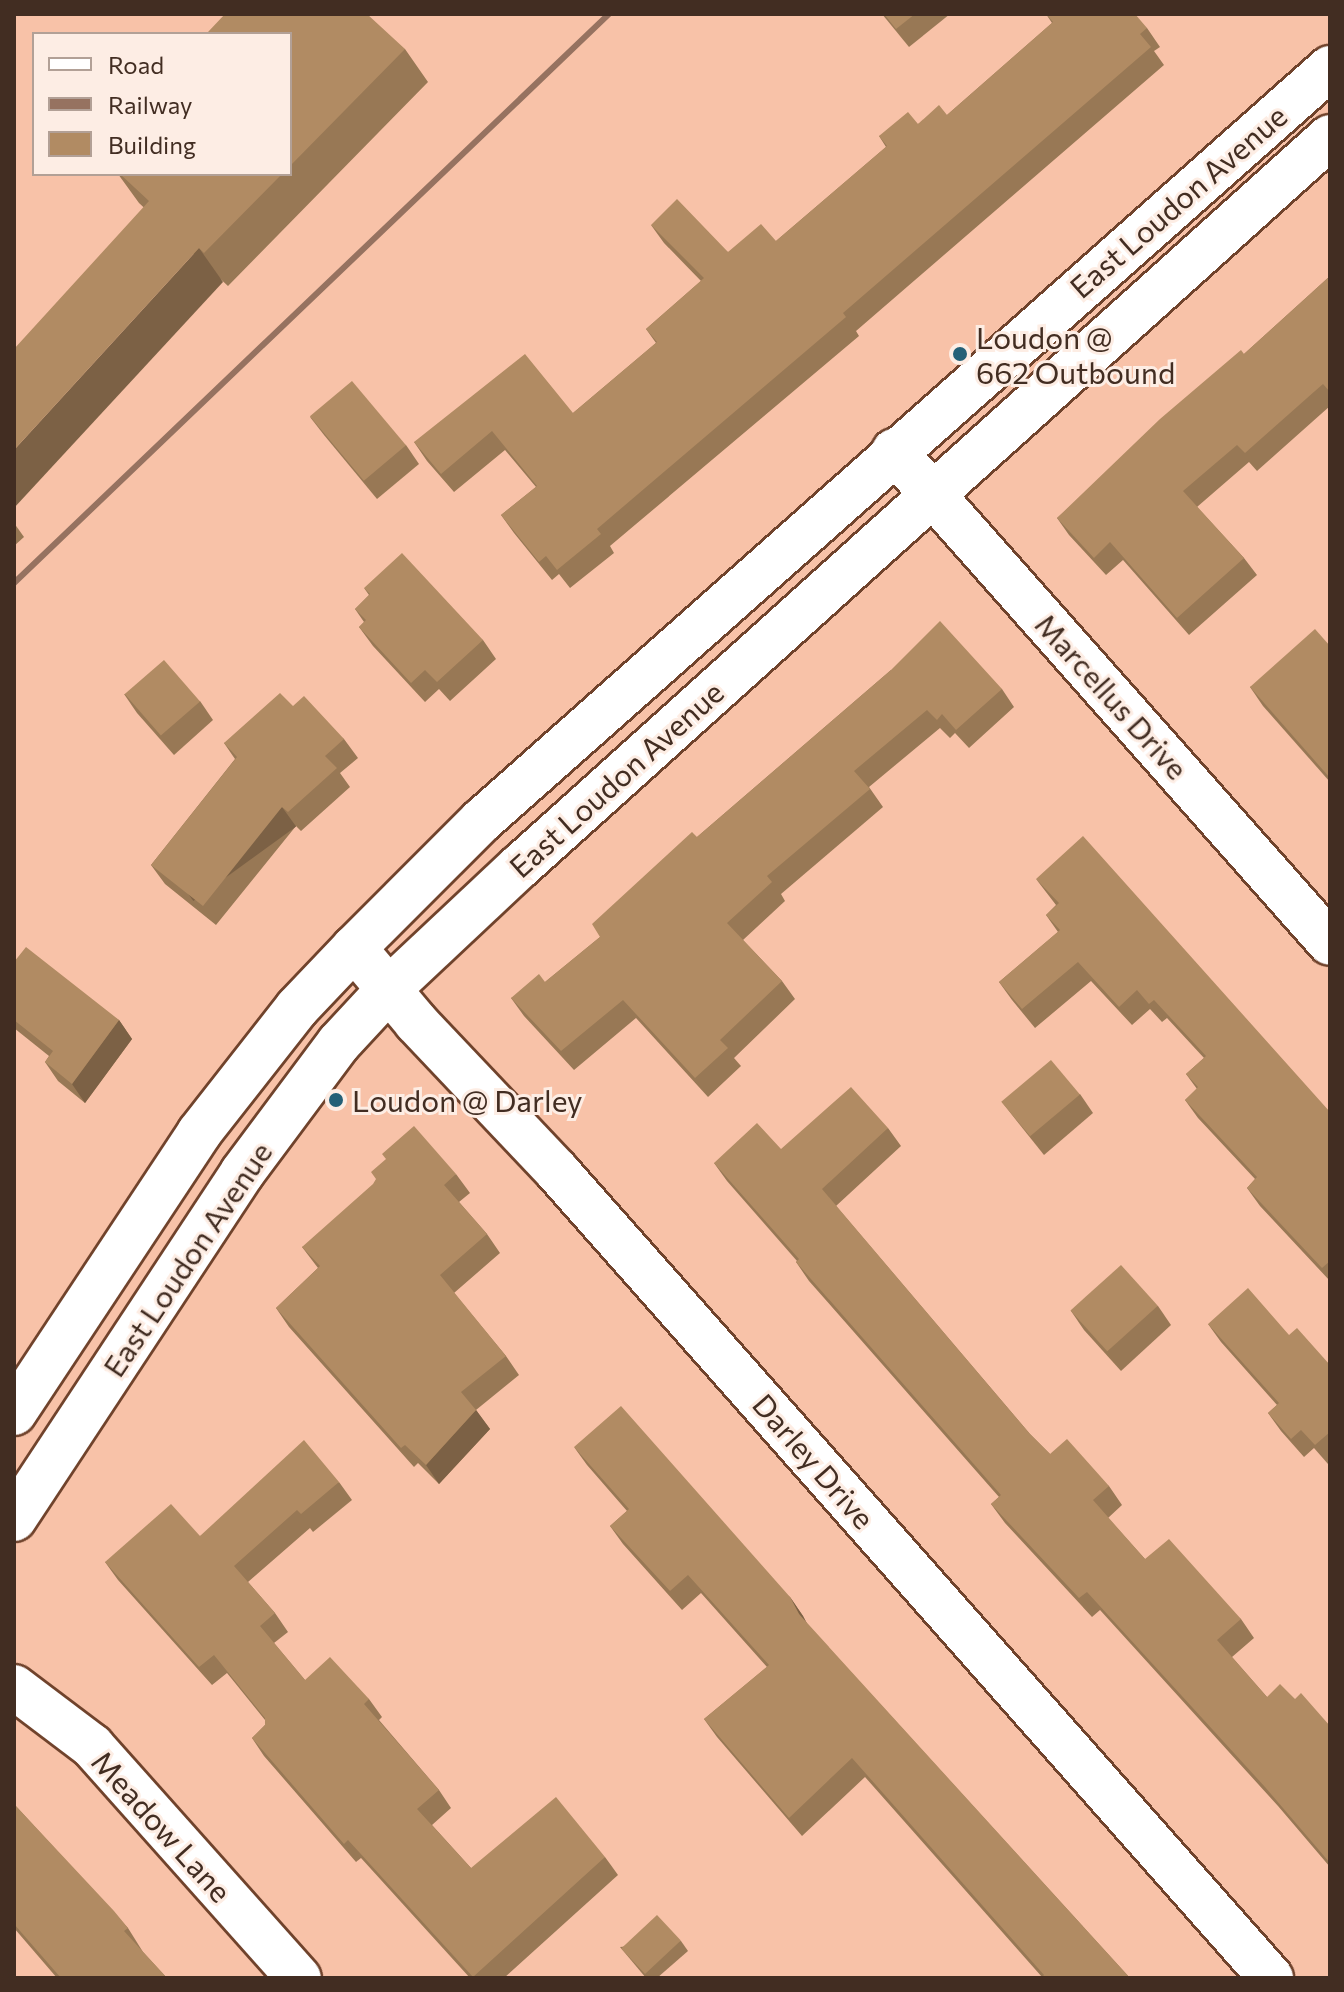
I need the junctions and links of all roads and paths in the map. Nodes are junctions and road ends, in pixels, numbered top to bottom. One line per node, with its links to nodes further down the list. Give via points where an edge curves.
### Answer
1 (1330, 68): 3 (main road, East Loudon Avenue)
2 (1330, 137): 4 (main road, East Loudon Avenue)
3 (894, 451): 4 (main road, Marcellus Drive); 6 (main road, East Loudon Avenue, via 481,821)
4 (932, 494): 5 (main road, Marcellus Drive); 7 (main road, East Loudon Avenue)
5 (1330, 943)
6 (354, 948): 7 (main road, Darley Drive); 8 (main road, East Loudon Avenue, via 297,1008 199,1133)
7 (390, 988): 9 (main road, East Loudon Avenue, via 339,1043 242,1173); 12 (main road, Darley Drive)
8 (14, 1413)
9 (14, 1519)
10 (14, 1687): 11 (main road, Meadow Lane, via 92,1746)
11 (299, 1978)
12 (1271, 1978)

